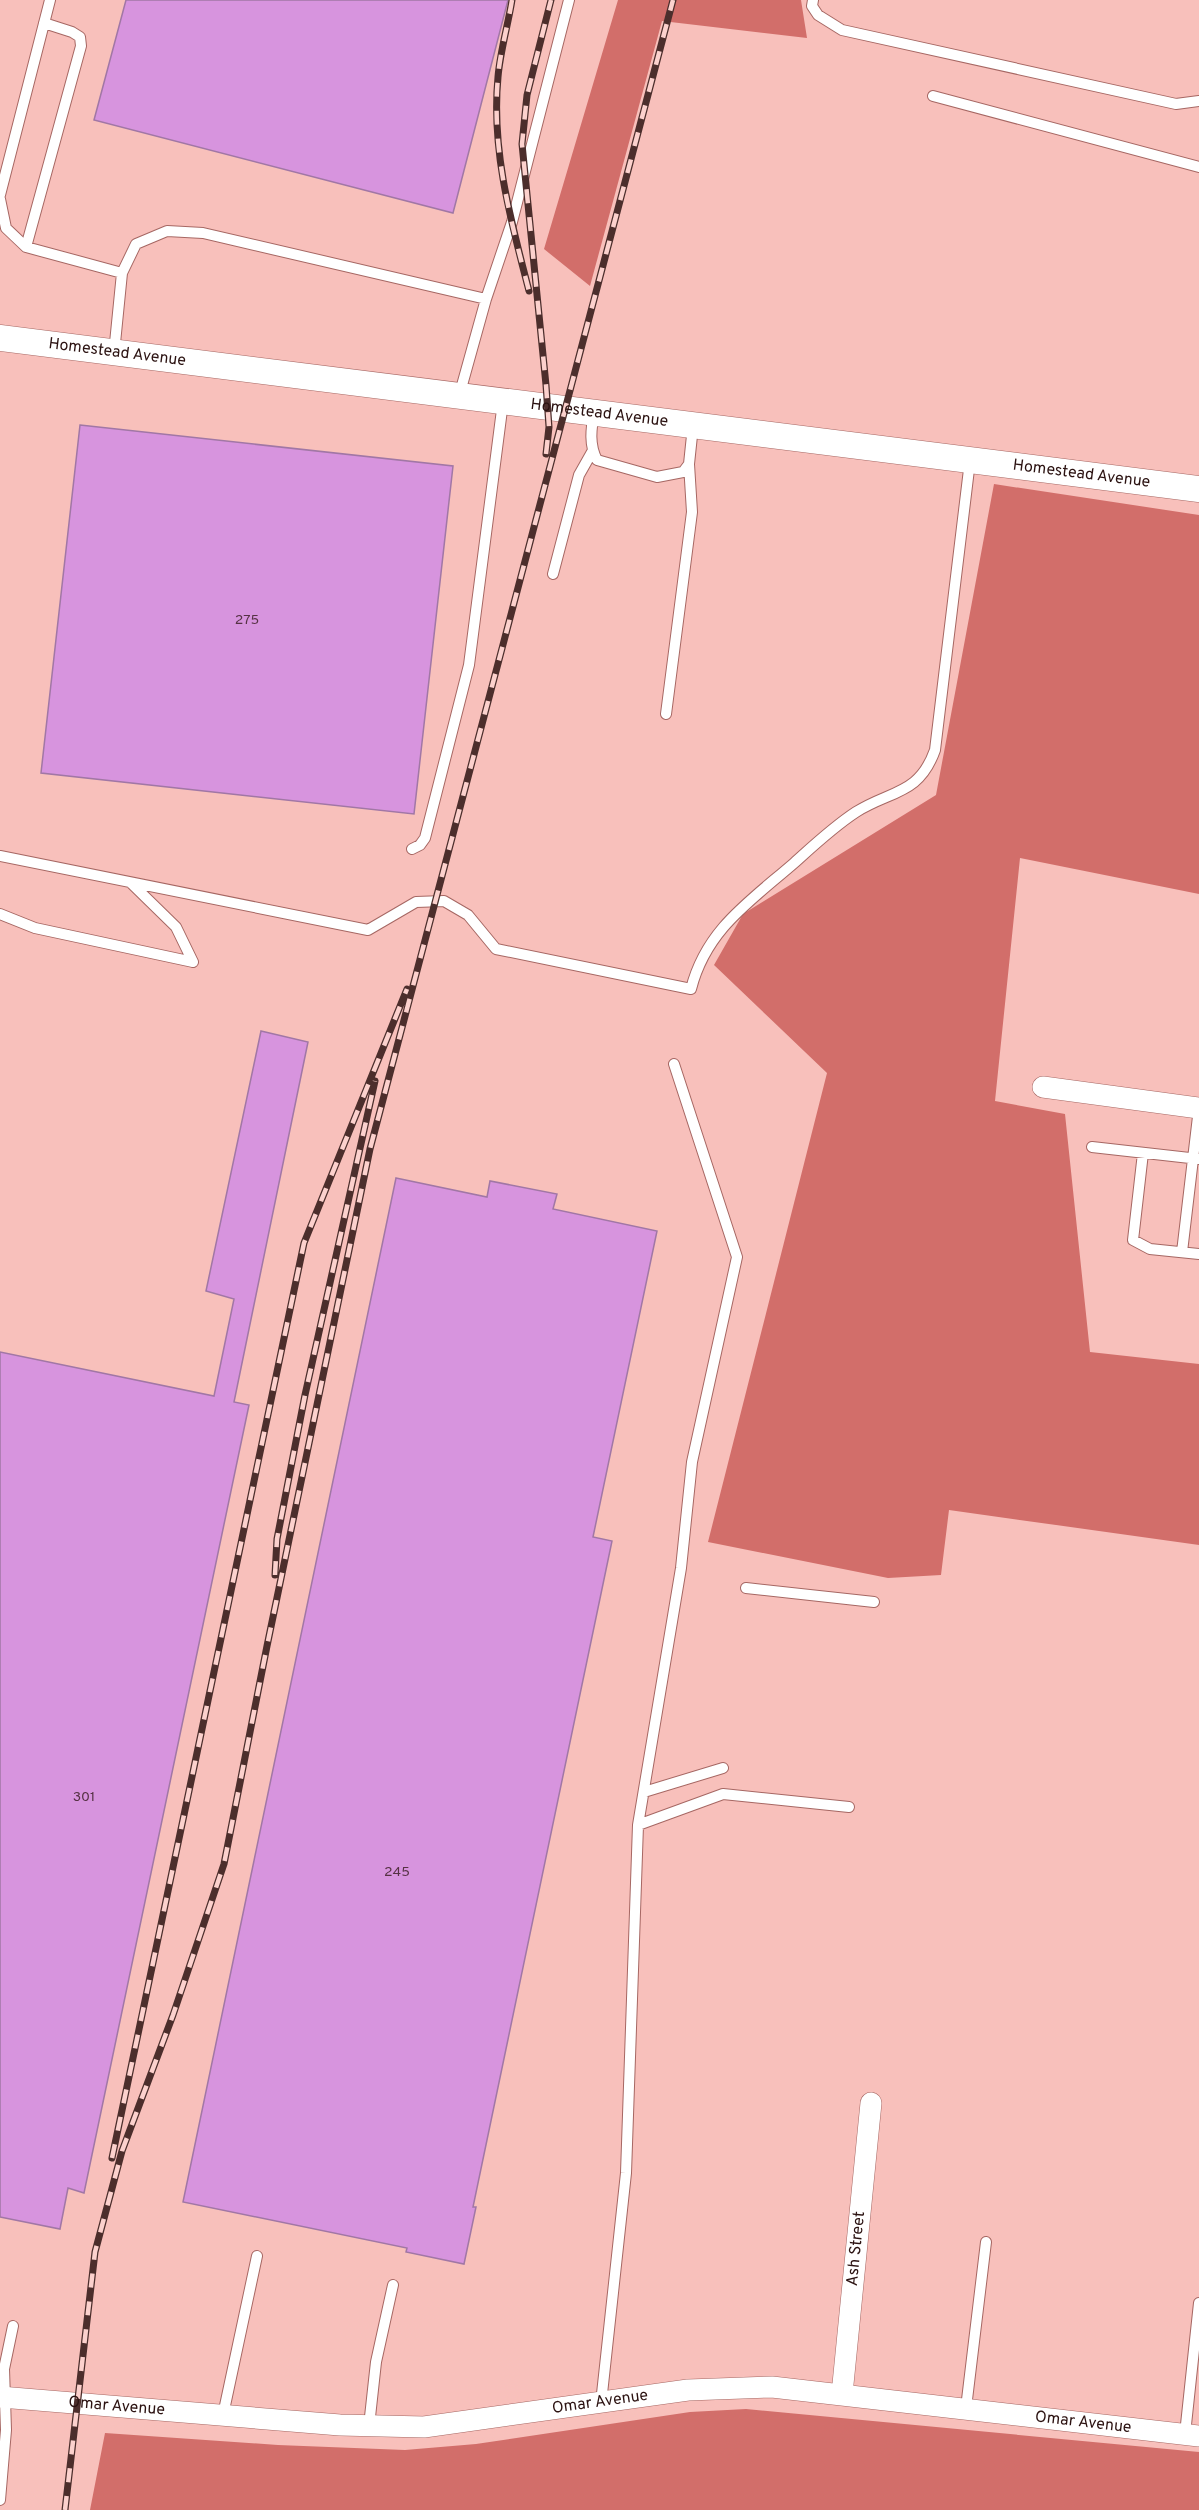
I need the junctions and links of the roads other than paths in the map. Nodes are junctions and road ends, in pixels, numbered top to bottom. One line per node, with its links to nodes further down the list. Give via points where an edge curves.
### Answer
1 (50, 0): 4 (lane)
2 (569, 0): 11 (lane, via 512,222)
3 (813, 0): 6 (lane, via 818,15 842,30 1176,104)
4 (44, 23): 8 (lane); 9 (lane, via 72,32 80,37 81,46)
5 (933, 96): 7 (lane)
6 (1199, 101)
7 (1199, 167)
8 (0, 197): 9 (lane, via 6,228)
9 (26, 247): 10 (lane)
10 (122, 273): 11 (lane, via 136,244 167,231 203,233); 13 (lane)
11 (486, 298): 14 (lane)
12 (0, 338): 13 (street, Homestead Avenue)
13 (114, 353): 14 (street, Homestead Avenue)
14 (459, 396): 15 (street, Homestead Avenue)
15 (503, 402): 16 (street, Homestead Avenue); 24 (lane, via 466,681 425,838)
16 (594, 413): 17 (street, Homestead Avenue); 18 (lane)
17 (693, 426): 19 (street, Homestead Avenue); 20 (lane)
18 (592, 452): 20 (lane, via 606,464 657,477 683,472); 22 (lane, via 579,475)
19 (970, 461): 21 (street, Homestead Avenue); 26 (lane, via 934,750 928,768 915,783 842,821 727,921 703,956 690,989 496,949 468,915 444,901 416,902 368,930)
20 (689, 464): 23 (lane, via 692,512)
21 (1199, 488)
22 (553, 574)
23 (666, 714)
24 (412, 849)
25 (0, 856): 26 (lane)
26 (131, 882): 27 (lane, via 176,927 193,962 35,928)
27 (0, 914)
28 (674, 1064): 39 (lane, via 737,1257 692,1462 681,1568)
29 (1043, 1087): 30 (street)
30 (1199, 1108): 33 (lane)
31 (1092, 1147): 32 (lane)
32 (1143, 1153): 33 (lane); 34 (lane, via 1133,1240 1150,1249)
33 (1196, 1159): 34 (lane)
34 (1182, 1252): 35 (lane)
35 (1199, 1254)
36 (746, 1588): 37 (lane)
37 (874, 1602)
38 (723, 1768): 39 (lane)
39 (644, 1792): 41 (lane)
40 (849, 1807): 41 (lane, via 723,1794)
41 (638, 1825): 50 (lane, via 626,2173)
42 (871, 2103): 48 (street, Ash Street)
43 (986, 2242): 51 (lane)
44 (257, 2256): 52 (lane)
45 (393, 2285): 53 (lane)
46 (1199, 2303): 54 (lane)
47 (13, 2326): 49 (lane)
48 (842, 2394): 50 (street, Omar Avenue, via 772,2387 720,2388); 51 (street, Omar Avenue)
49 (2, 2397): 52 (street, Omar Avenue); 55 (lane, via 6,2430)
50 (601, 2403): 53 (street, Omar Avenue, via 444,2425)
51 (966, 2408): 54 (street, Omar Avenue)
52 (223, 2415): 53 (street, Omar Avenue)
53 (369, 2426)
54 (1192, 2435)
55 (0, 2500)

